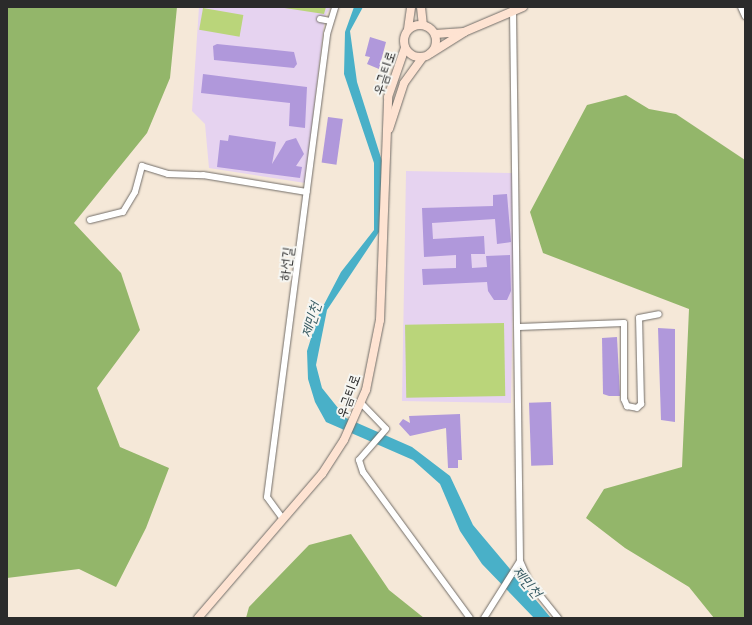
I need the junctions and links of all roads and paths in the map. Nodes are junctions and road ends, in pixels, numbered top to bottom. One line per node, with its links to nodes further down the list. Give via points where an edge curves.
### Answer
1 (335, 7): 9 (street, 하선길)
2 (411, 7): 11 (main road)
3 (421, 7): 10 (main road)
4 (523, 7): 6 (main road)
5 (741, 7): 7 (street)
6 (513, 11): 12 (main road); 21 (street)
7 (745, 16)
8 (320, 19): 9 (street)
9 (330, 21): 18 (street, 하선길)
10 (423, 25): 11 (main road); 13 (main road)
11 (408, 29): 14 (main road, via 404,38)
12 (464, 32): 13 (main road); 15 (main road)
13 (435, 34): 15 (main road, via 436,44)
14 (405, 48): 16 (main road, via 412,56); 17 (main road, 우금티로, via 388,97)
15 (431, 53): 16 (main road)
16 (422, 58): 17 (main road, 우금티로, via 404,83)
17 (388, 130): 22 (main road, 우금티로, via 380,320 374,359)
18 (307, 192): 19 (street, via 203,175 168,174 142,166 135,192 122,212); 23 (street, 하선길, via 267,497)
19 (90, 220)
20 (659, 314): 21 (street, via 640,318 641,404 637,408 626,406 624,399 624,324)
21 (519, 327): 24 (street)
22 (360, 402): 23 (main road, 우금티로, via 344,440 322,474); 26 (street, via 386,429 359,460 363,472)
23 (283, 519): 25 (main road, 우금티로)
24 (520, 561): 27 (street); 28 (street, via 530,583)
25 (198, 618)
26 (470, 618)
27 (484, 618)
28 (558, 618)

